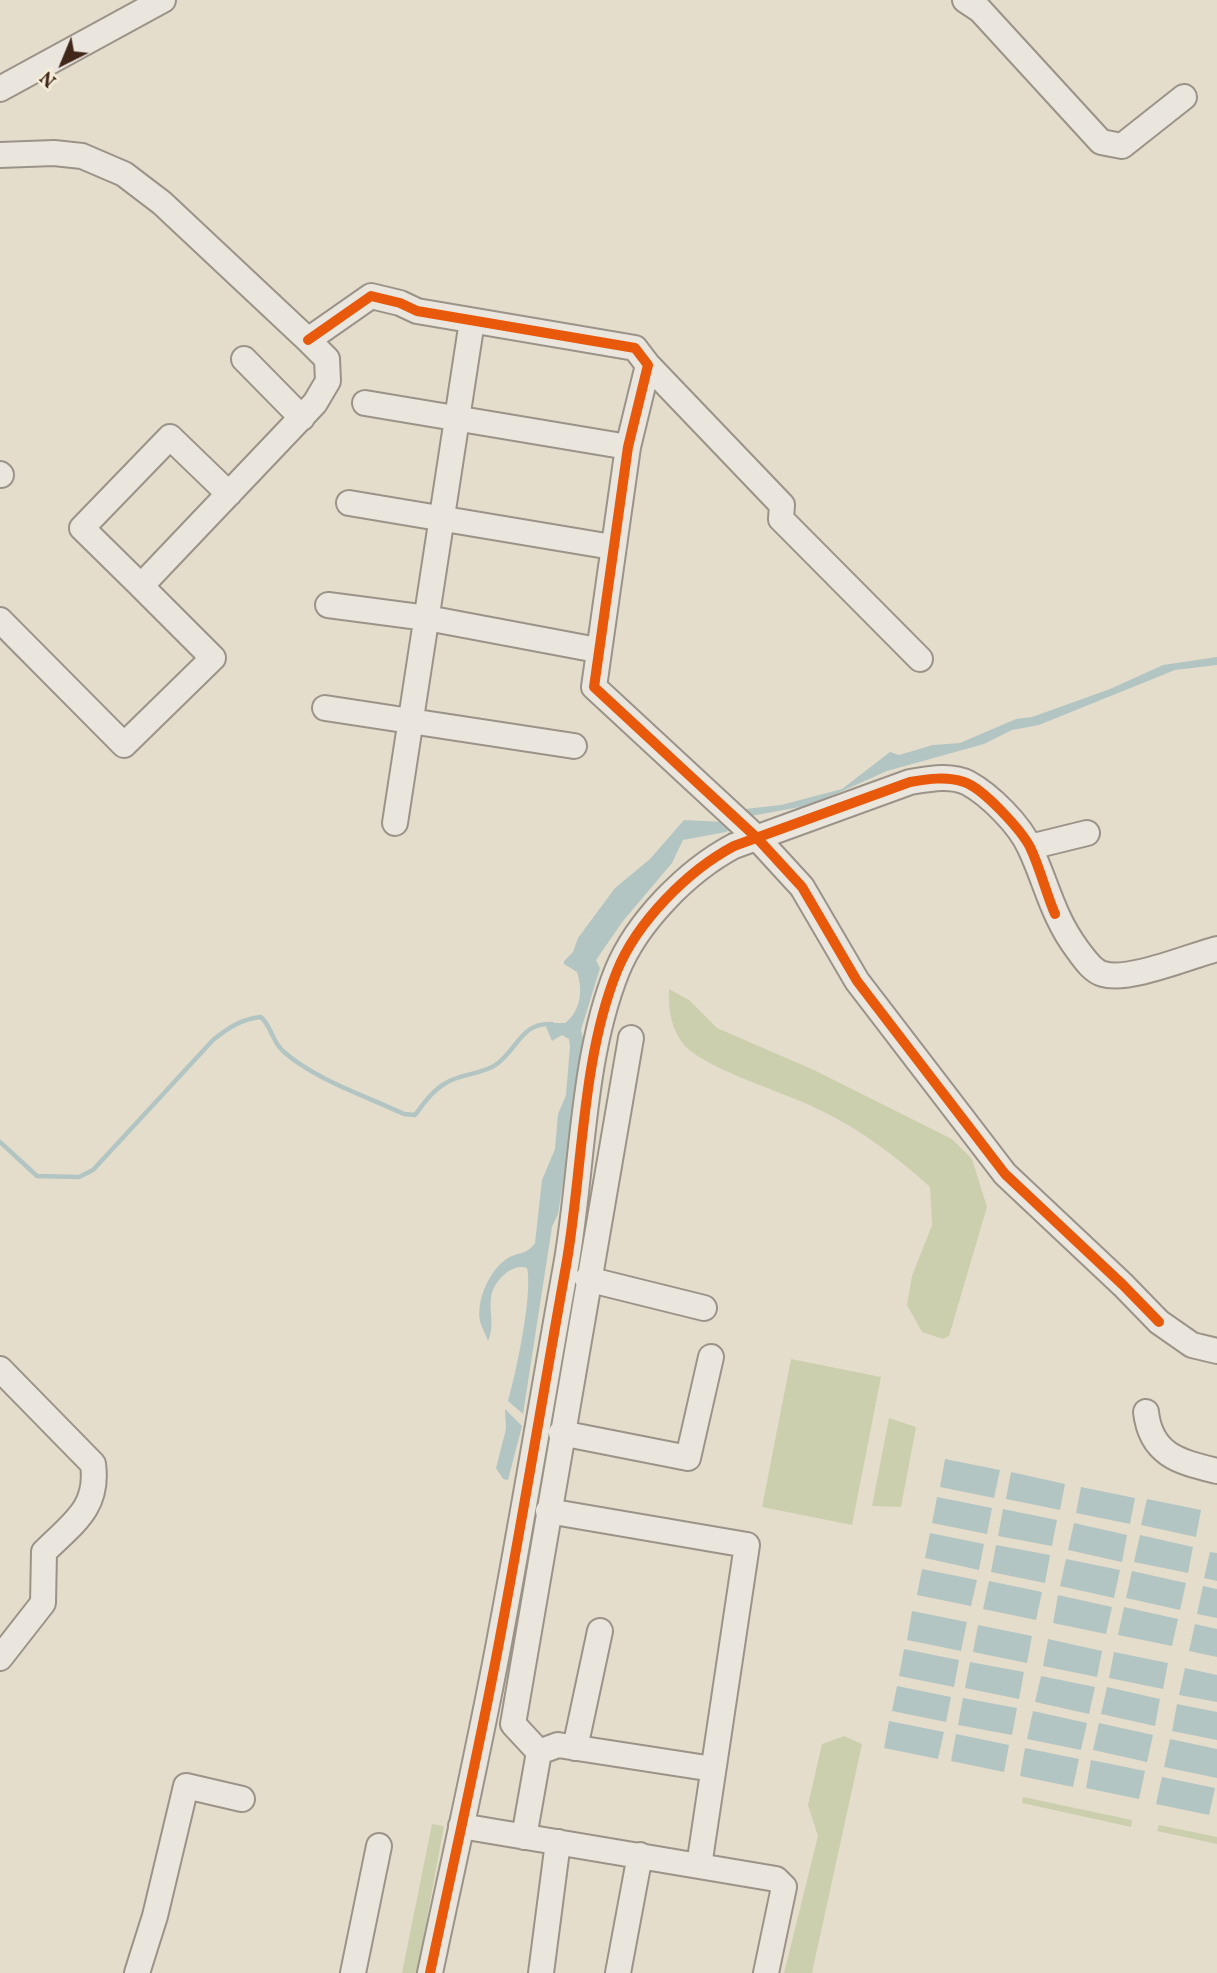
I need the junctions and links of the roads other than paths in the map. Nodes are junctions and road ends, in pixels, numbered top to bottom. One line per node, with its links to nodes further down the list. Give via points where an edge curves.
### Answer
1 (163, 0): 3 (street)
2 (965, 0): 4 (street, via 980,10 1101,142 1122,146)
3 (0, 89)
4 (1184, 97)
5 (0, 155): 7 (street, via 82,156 124,174 162,203)
6 (472, 321): 7 (street, via 417,311 371,296); 9 (street, via 635,348); 12 (street)
7 (309, 340): 11 (street, via 327,359 328,381)
8 (244, 359): 11 (street)
9 (648, 365): 13 (street); 23 (street, via 782,505 780,519)
10 (365, 402): 12 (street)
11 (308, 411): 14 (street)
12 (459, 419): 13 (street); 16 (street)
13 (628, 447): 17 (street)
14 (229, 494): 18 (street); 18 (street, via 170,437 82,528)
15 (349, 503): 16 (street)
16 (440, 519): 17 (street); 20 (street)
17 (612, 547): 22 (street)
18 (141, 586): 21 (street, via 213,658 124,745)
19 (328, 605): 20 (street)
20 (427, 618): 22 (street); 25 (street)
21 (0, 620)
22 (597, 650): 28 (street, via 594,687)
23 (920, 659)
24 (325, 708): 25 (street)
25 (412, 720): 26 (street); 27 (street)
26 (574, 746)
27 (395, 822)
28 (743, 825): 30 (street, via 938,778 966,782 991,802); 35 (street, via 802,887 856,981 1005,1174 1158,1322 1192,1345); 48 (street, via 653,912 631,939 616,972 597,1040 567,1260 501,1633)
29 (1087, 833): 30 (street)
30 (1030, 847): 31 (street, via 1055,914 1088,964 1102,974 1120,976)
31 (1217, 949)
32 (631, 1038): 33 (street)
33 (587, 1279): 34 (street); 39 (street)
34 (704, 1308)
35 (1217, 1351)
36 (711, 1357): 39 (street, via 688,1458)
37 (0, 1369): 43 (street, via 93,1464 95,1482 88,1508 44,1552 43,1603)
38 (1146, 1412): 40 (street, via 1148,1429 1175,1460)
39 (561, 1433): 41 (street)
40 (1217, 1471)
41 (548, 1511): 45 (street, via 513,1724); 46 (street, via 747,1545)
42 (600, 1631): 44 (street)
43 (0, 1658)
44 (575, 1748): 45 (street, via 558,1745); 46 (street)
45 (539, 1752): 49 (street)
46 (713, 1769): 53 (street)
47 (242, 1800): 54 (street, via 186,1786)
48 (461, 1826): 49 (street); 56 (street)
49 (524, 1837): 50 (street)
50 (558, 1842): 52 (street); 57 (street)
51 (379, 1846): 55 (street)
52 (640, 1855): 53 (street); 58 (street)
53 (699, 1866): 59 (street, via 776,1879 784,1887)
54 (142, 1972)
55 (353, 1973)
56 (430, 1973)
57 (541, 1973)
58 (618, 1973)
59 (766, 1973)

